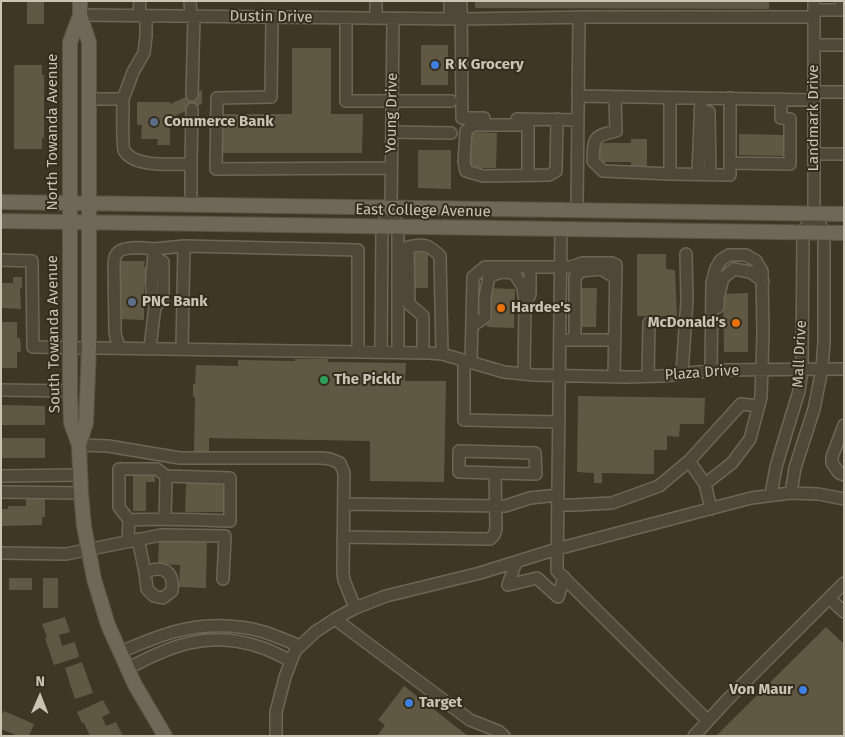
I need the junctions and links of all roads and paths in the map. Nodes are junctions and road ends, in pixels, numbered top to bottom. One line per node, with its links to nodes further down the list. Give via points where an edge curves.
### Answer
1 (140, 1): 9 (street)
2 (190, 1): 10 (street)
3 (376, 1): 14 (street)
4 (450, 1): 16 (street)
5 (462, 1): 16 (street)
6 (841, 1): 8 (street, Dustin Drive, via 841,10)
7 (80, 8): 9 (street, Dustin Drive); 26 (main road, via 89,42); 47 (main road, North Towanda Avenue, via 70,42)
8 (814, 9): 12 (street, Dustin Drive); 17 (street, Landmark Drive)
9 (143, 16): 10 (street, Dustin Drive); 27 (street, via 144,53)
10 (192, 16): 11 (street, Dustin Drive); 20 (street)
11 (272, 17): 13 (street, Dustin Drive); 42 (street, via 271,97 217,98 216,168)
12 (578, 17): 16 (street, Dustin Drive); 21 (street)
13 (346, 18): 14 (street, Dustin Drive); 29 (street, via 346,101)
14 (376, 18): 15 (street, Dustin Drive)
15 (393, 19): 16 (street, Dustin Drive); 29 (street, Young Drive)
16 (456, 19): 35 (street, via 462,118)
17 (814, 44): 18 (street); 22 (street, Landmark Drive)
18 (844, 45)
19 (844, 92): 22 (street)
20 (192, 95)
21 (578, 96): 23 (street); 34 (street)
22 (814, 96): 28 (street); 38 (street, Landmark Drive)
23 (615, 97): 24 (street); 43 (street, via 616,131 601,134 594,142 592,161 603,171)
24 (670, 98): 31 (street); 43 (street)
25 (730, 98): 28 (street); 31 (street); 40 (street)
26 (88, 99): 27 (street); 48 (main road)
27 (123, 99): 41 (street, via 123,150 131,158 143,163)
28 (781, 99): 40 (street, via 781,118 790,119 790,164)
29 (392, 100): 30 (street); 36 (street, Young Drive)
30 (451, 101)
31 (700, 104): 44 (street)
32 (192, 109): 41 (street)
33 (557, 120): 34 (street); 35 (street); 45 (street, via 556,171 549,175)
34 (578, 120): 50 (street)
35 (528, 122): 45 (street); 45 (street, via 472,125 466,131 464,162 466,170 482,176)
36 (392, 132): 37 (street); 42 (street, Young Drive)
37 (452, 133)
38 (815, 154): 39 (street); 52 (street, Landmark Drive)
39 (844, 154)
40 (730, 163): 44 (street, via 730,175)
41 (191, 164): 49 (street)
42 (391, 168): 51 (street, Young Drive)
43 (670, 174): 44 (street)
44 (704, 174)
45 (528, 175)
46 (1, 202): 47 (main road, East College Avenue)
47 (70, 203): 48 (main road, East College Avenue); 55 (main road, North Towanda Avenue)
48 (89, 203): 49 (main road, East College Avenue); 56 (main road)
49 (191, 205): 51 (main road, East College Avenue)
50 (577, 207): 51 (main road, East College Avenue); 52 (main road, East College Avenue); 59 (main road, via 572,216 560,222 497,222)
51 (391, 208): 57 (street); 58 (street)
52 (814, 214): 53 (main road, East College Avenue); 61 (street); 62 (street)
53 (844, 214)
54 (1, 221): 55 (main road, East College Avenue)
55 (69, 221): 56 (main road, East College Avenue); 82 (main road, South Towanda Avenue)
56 (89, 222): 57 (main road, East College Avenue); 83 (main road, South Towanda Avenue)
57 (382, 226): 58 (main road, East College Avenue); 74 (street)
58 (398, 227): 59 (main road, East College Avenue); 75 (street)
59 (469, 228): 60 (main road, East College Avenue)
60 (561, 229): 61 (main road, East College Avenue); 70 (street)
61 (802, 232): 62 (main road, East College Avenue); 94 (street, Mall Drive)
62 (824, 232): 63 (main road, East College Avenue); 95 (street, Mall Drive)
63 (844, 233)
64 (184, 246): 65 (street); 87 (street); 88 (street, via 358,250)
65 (154, 252): 85 (street, via 126,248 116,253 114,331); 86 (street, via 158,262 158,298)
66 (686, 254): 99 (street)
67 (1, 260): 82 (street, Plaza Drive, via 32,260 33,347)
68 (759, 266): 72 (street); 73 (street, via 746,259 729,262 720,271); 84 (street, via 746,255 729,255 716,268 712,283)
69 (530, 267): 70 (street); 76 (street, via 530,294); 78 (street, via 485,267 473,277)
70 (562, 267): 71 (street, via 612,263 616,265); 79 (street)
71 (616, 278): 80 (street, via 601,269 581,271 575,277); 81 (street)
72 (763, 281): 73 (street, via 750,272 734,270 723,278); 97 (street)
73 (721, 286): 84 (street, via 718,298 719,341)
74 (382, 303): 75 (street); 89 (street)
75 (398, 304): 90 (street)
76 (524, 304): 78 (street, via 523,287 514,273 489,276 485,316); 100 (street)
77 (649, 323): 102 (street)
78 (472, 326): 93 (street)
79 (561, 340): 80 (street); 101 (street)
80 (575, 340): 81 (street)
81 (616, 340): 103 (street)
82 (69, 347): 83 (street, Plaza Drive); 105 (main road, South Towanda Avenue)
83 (89, 347): 85 (street, Plaza Drive); 109 (main road, South Towanda Avenue, via 86,423)
84 (712, 347): 98 (street)
85 (119, 348): 86 (street, Plaza Drive)
86 (150, 348): 87 (street, Plaza Drive)
87 (182, 349): 88 (street, Plaza Drive)
88 (358, 351): 89 (street, Plaza Drive)
89 (381, 352): 90 (street, Plaza Drive)
90 (398, 352): 91 (street, Plaza Drive)
91 (423, 352): 92 (street, Plaza Drive); 92 (street, via 423,316 409,304 408,248 418,244 426,245 440,256)
92 (442, 354): 93 (street, Plaza Drive)
93 (468, 362): 100 (street, Plaza Drive); 107 (street, via 464,420)
94 (802, 369): 95 (street, Plaza Drive); 97 (street, Plaza Drive); 120 (street, Mall Drive)
95 (822, 369): 96 (street, Plaza Drive); 119 (street, Mall Drive)
96 (844, 369)
97 (762, 370): 98 (street, Plaza Drive); 106 (street)
98 (711, 371): 99 (street, Plaza Drive)
99 (682, 373): 102 (street, Plaza Drive)
100 (524, 374): 101 (street, Plaza Drive)
101 (560, 376): 103 (street, Plaza Drive); 107 (street)
102 (648, 376): 103 (street, Plaza Drive)
103 (614, 377)
104 (1, 390): 105 (street)
105 (70, 390): 109 (main road, South Towanda Avenue, via 72,423)
106 (759, 406): 110 (street, via 742,404); 116 (street, via 750,438 732,463)
107 (559, 422): 122 (street)
108 (844, 425): 113 (street, via 832,464)
109 (79, 445): 112 (main road, South Towanda Avenue); 123 (street, via 108,446 180,458 330,460 340,463 344,473)
110 (689, 461): 116 (street); 122 (street, via 659,486 612,503 574,505)
111 (495, 473): 111 (street, via 536,474 536,453 459,451 459,472); 124 (street)
112 (80, 475): 114 (street); 118 (main road, South Towanda Avenue)
113 (844, 475)
114 (1, 476)
115 (166, 476): 126 (street, via 157,470 119,469 119,507); 127 (street); 127 (street, via 230,478 230,521)
116 (705, 484): 125 (street)
117 (1, 492): 118 (street)
118 (81, 492): 130 (main road, South Towanda Avenue)
119 (791, 493): 120 (street); 121 (street)
120 (771, 495): 125 (street)
121 (844, 499)
122 (558, 500): 124 (street, via 530,498); 131 (street)
123 (344, 504): 124 (street); 128 (street)
124 (496, 506): 128 (street, via 496,529 490,538)
125 (712, 509): 131 (street)
126 (129, 520): 127 (street); 129 (street)
127 (165, 520)
128 (343, 537): 139 (street, via 344,580)
129 (133, 540): 130 (street); 134 (street); 136 (street, via 161,535 225,536)
130 (88, 549): 132 (street, via 66,554); 143 (main road, South Towanda Avenue, via 108,625)
131 (557, 550): 133 (street); 135 (street, via 557,571)
132 (1, 553)
133 (516, 562): 135 (street, via 508,586 537,578 558,597); 139 (street, via 386,596)
134 (145, 572)
135 (564, 578): 146 (street)
136 (224, 579)
137 (844, 583): 138 (street)
138 (829, 598): 140 (street); 146 (street)
139 (355, 608): 141 (street)
140 (844, 612)
141 (335, 619): 142 (street); 149 (street, via 470,720)
142 (300, 646): 143 (street, via 265,632 225,625 176,631); 144 (street)
143 (120, 652): 145 (main road, South Towanda Avenue)
144 (291, 661): 145 (street, via 243,642 212,640 175,646); 148 (street, via 276,712)
145 (127, 669): 147 (main road, South Towanda Avenue)
146 (707, 720): 150 (street)
147 (165, 736)
148 (276, 736)
149 (504, 736)
150 (694, 736)

